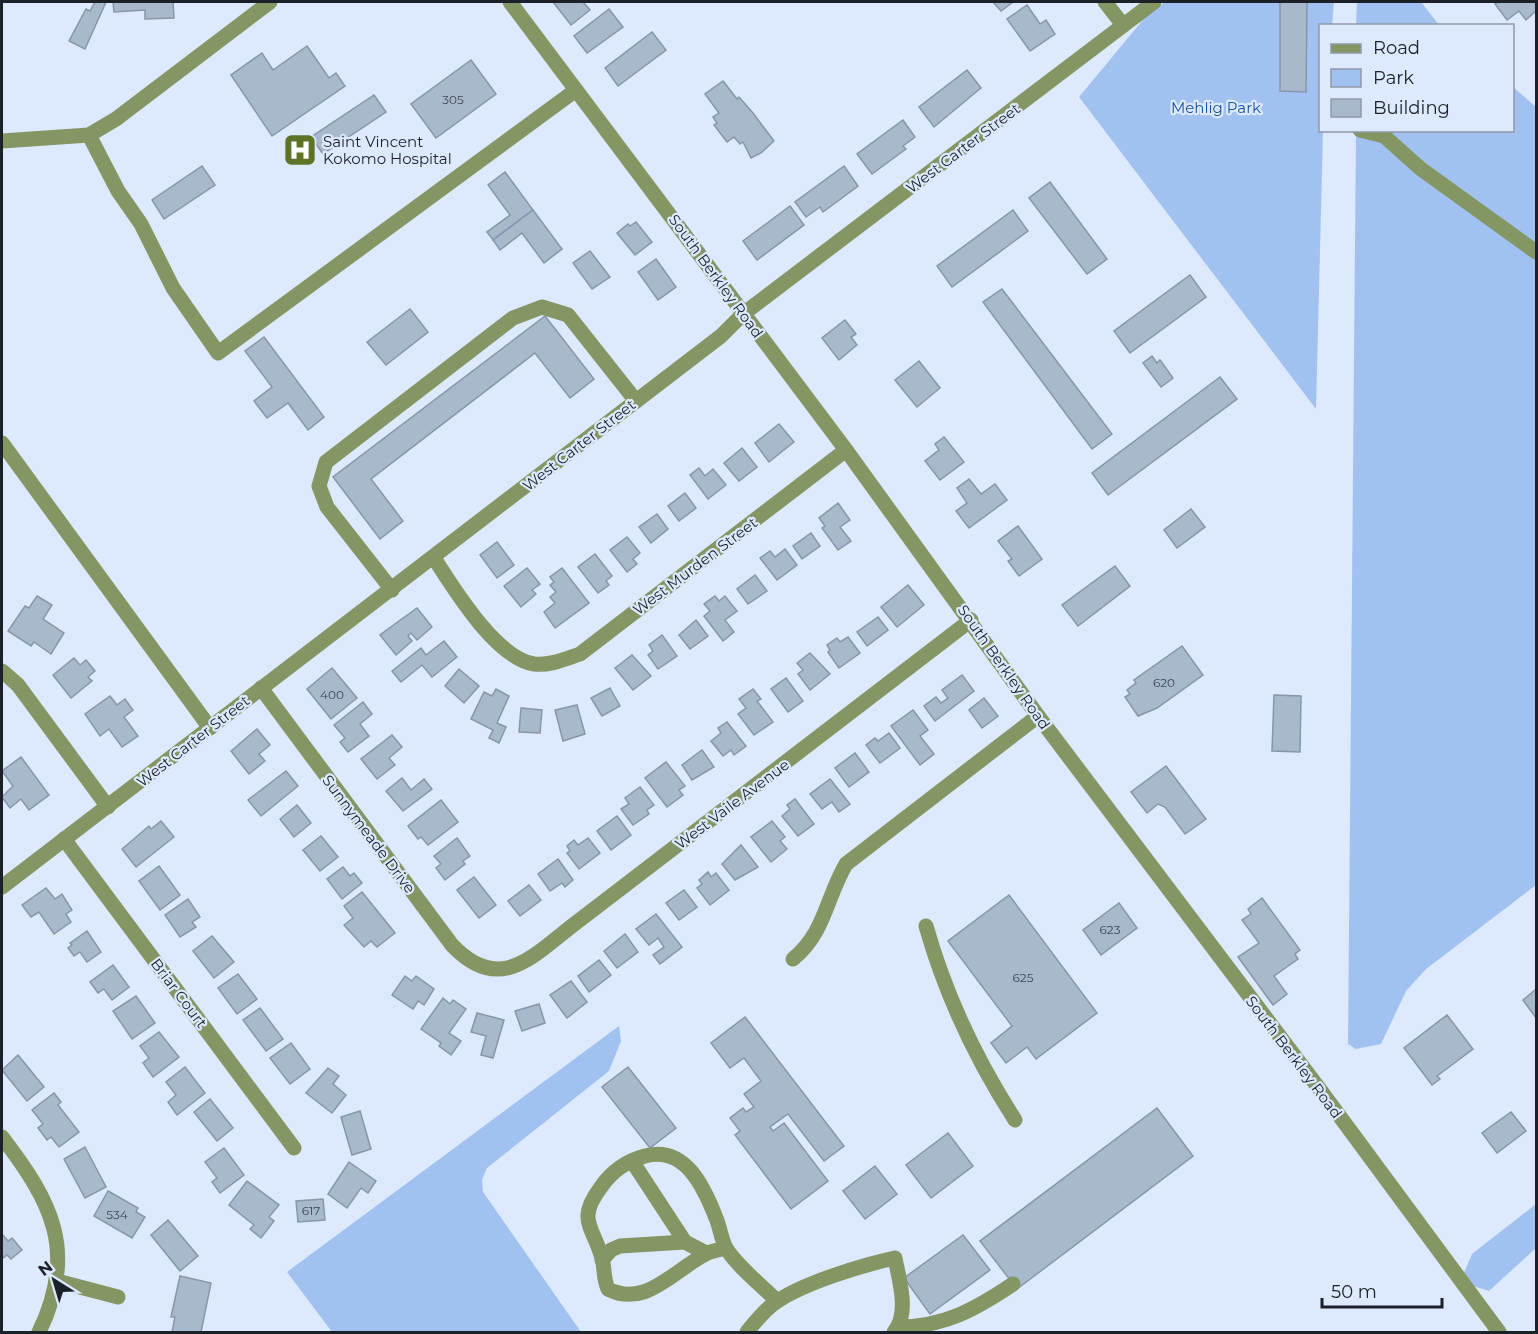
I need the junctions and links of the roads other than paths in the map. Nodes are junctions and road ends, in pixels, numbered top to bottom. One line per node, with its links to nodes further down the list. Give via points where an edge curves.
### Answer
1 (270, 2): 8 (street, via 116,119)
2 (510, 2): 6 (street, South Berkley Road)
3 (1105, 2): 5 (street)
4 (1154, 2): 5 (street, West Carter Street)
5 (1123, 25): 11 (street, West Carter Street)
6 (576, 90): 8 (street, via 218,353 173,288); 11 (street, South Berkley Road)
7 (1368, 132): 10 (street, via 1384,136 1421,169)
8 (89, 135): 9 (street)
9 (2, 141)
10 (1536, 252)
11 (743, 314): 12 (street, West Carter Street, via 721,336); 14 (street, South Berkley Road)
12 (636, 401): 15 (street, West Carter Street); 16 (street, via 568,315 542,307 513,318 326,462 319,486 327,507)
13 (2, 443): 21 (street)
14 (846, 450): 15 (street, West Murden Street, via 579,654 549,664 519,659 496,643); 17 (street, South Berkley Road)
15 (434, 558): 16 (street, West Carter Street)
16 (392, 590): 19 (street, West Carter Street)
17 (971, 620): 20 (street, South Berkley Road); 27 (street, West Vaile Avenue, via 519,965)
18 (2, 670): 22 (street, via 18,685)
19 (261, 688): 21 (street, West Carter Street); 27 (street, Sunnymeade Drive, via 452,945)
20 (1038, 716): 26 (street, via 846,864 817,934); 43 (street, South Berkley Road)
21 (210, 728): 22 (street, West Carter Street)
22 (108, 807): 23 (street, West Carter Street)
23 (64, 839): 24 (street, West Carter Street); 30 (street, Briar Court)
24 (2, 887)
25 (926, 926): 28 (street, via 963,1023)
26 (793, 958)
27 (486, 970)
28 (1015, 1120)
29 (2, 1137): 36 (street, via 28,1171 48,1210 58,1257)
30 (294, 1148)
31 (632, 1161): 32 (street); 33 (street, via 665,1154 680,1160 693,1172 716,1217); 35 (street, via 611,1173 589,1204 588,1221)
32 (685, 1242): 34 (street); 35 (street, via 620,1246)
33 (726, 1248): 34 (street); 39 (street)
34 (706, 1253): 35 (street, via 637,1295 622,1296 608,1289 602,1275)
35 (602, 1260)
36 (57, 1281): 38 (street); 41 (street, via 51,1309)
37 (1014, 1284): 40 (street, via 954,1318 926,1327)
38 (118, 1297)
39 (777, 1301): 40 (street, via 871,1263 895,1258 903,1311); 42 (street)
40 (896, 1330)
41 (39, 1332)
42 (747, 1332)
43 (1499, 1332)

